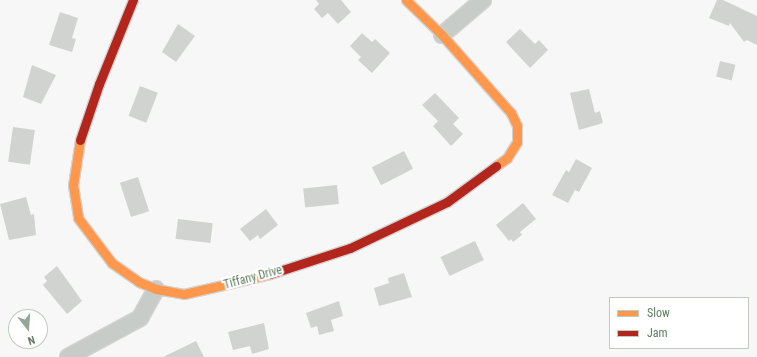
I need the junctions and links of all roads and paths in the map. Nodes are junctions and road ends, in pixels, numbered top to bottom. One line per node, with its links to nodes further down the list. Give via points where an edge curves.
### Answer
1 (133, 0): 5 (street, Tiffany Drive, via 99,84 82,136 73,185 78,218 98,247 112,263 138,282)
2 (406, 0): 4 (street, Tiffany Drive)
3 (483, 0): 4 (street)
4 (442, 35): 5 (street, Tiffany Drive, via 510,113 517,126 517,142 507,158 447,202 350,248 280,272 210,290 184,294)
5 (156, 289): 6 (street, via 140,318)
6 (73, 356)

